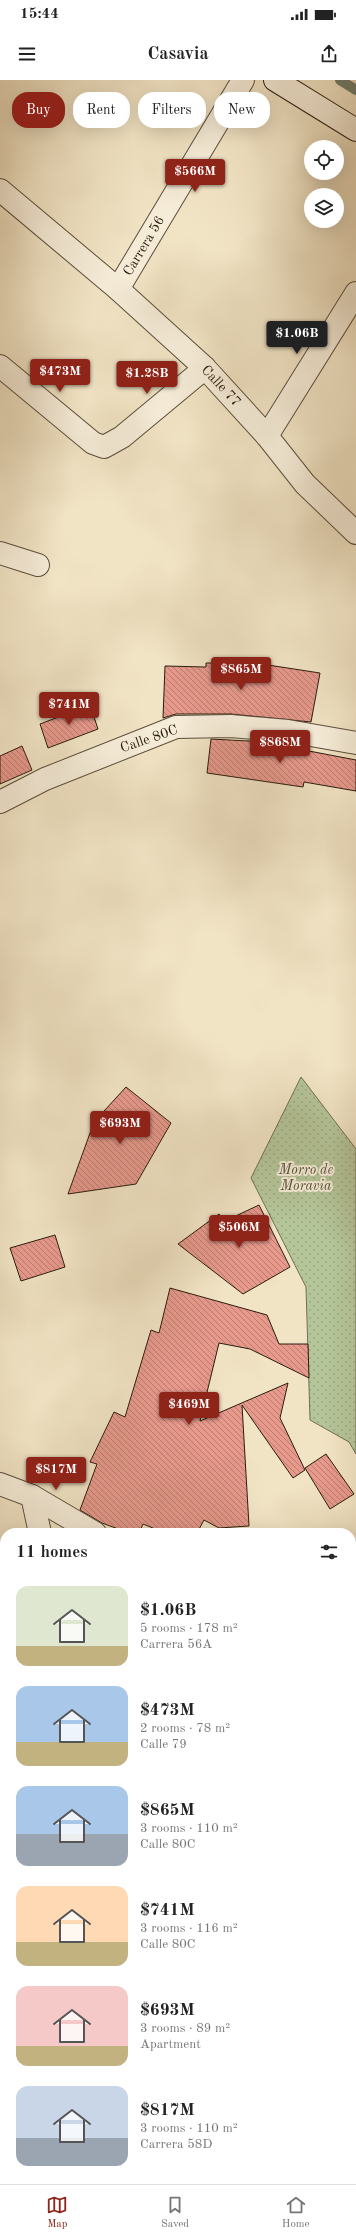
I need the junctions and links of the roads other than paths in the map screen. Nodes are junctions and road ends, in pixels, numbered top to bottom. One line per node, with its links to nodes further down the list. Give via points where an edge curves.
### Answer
1 (243, 80): 5 (street, Carrera 56)
2 (274, 80): 3 (street)
3 (356, 130)
4 (0, 190): 5 (street, Calle 77)
5 (118, 288): 7 (street, Calle 77)
6 (356, 293): 9 (street)
7 (205, 368): 8 (street, via 122,437 104,447 93,443); 9 (street, Calle 77)
8 (1, 370)
9 (267, 436): 10 (street, Calle 77, via 306,484)
10 (356, 533)
11 (0, 553): 12 (street)
12 (38, 565)
13 (356, 743): 14 (street, Calle 80C, via 288,731 232,726 176,727 45,779)
14 (0, 802)
15 (0, 1484): 16 (street)
16 (32, 1496): 17 (street); 18 (street)
17 (39, 1528)
18 (86, 1528)

